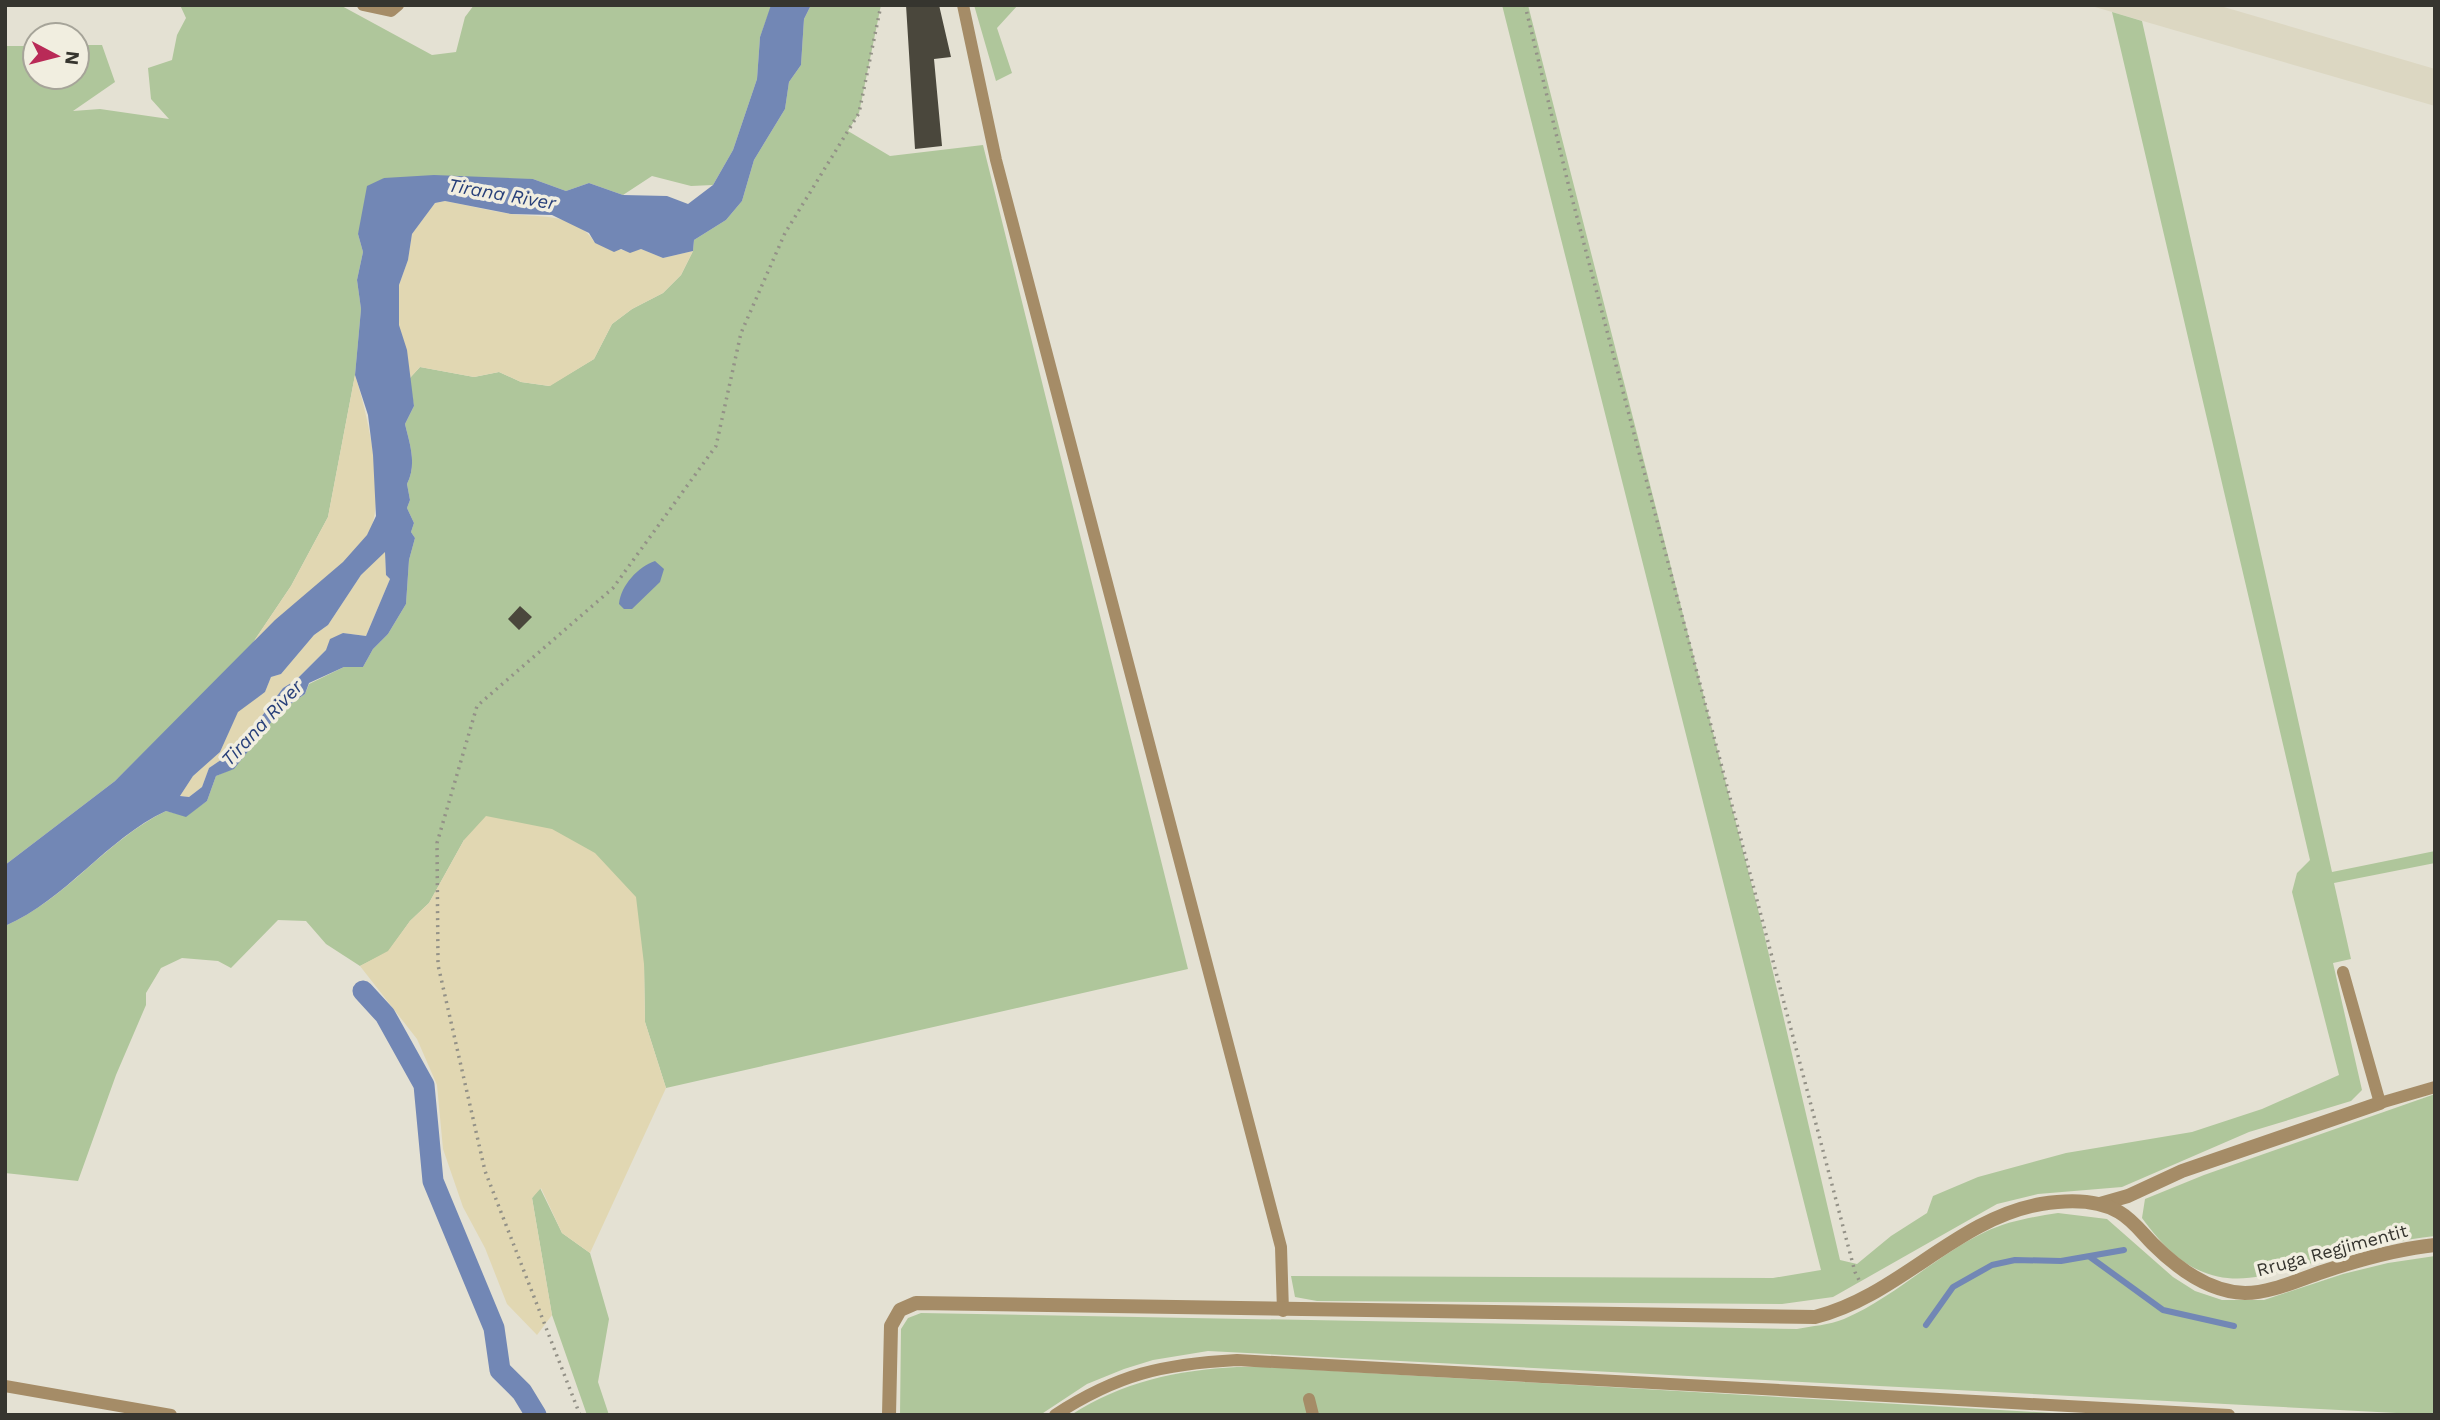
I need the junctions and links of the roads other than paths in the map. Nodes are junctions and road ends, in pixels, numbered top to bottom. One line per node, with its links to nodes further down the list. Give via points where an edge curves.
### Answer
1 (363, 5): 2 (lane, via 391,11)
2 (398, 5)
3 (963, 5): 9 (lane, via 996,160 1281,1247)
4 (2343, 972): 6 (lane)
5 (2435, 1087): 6 (lane)
6 (2380, 1103): 7 (street)
7 (2101, 1204): 8 (street, Rruga Regjimentit, via 2135,1224 2173,1263 2219,1288 2246,1293 2381,1254); 9 (street, via 2040,1204 1992,1221 1868,1297 1815,1317)
8 (2435, 1245)
9 (1283, 1311): 13 (street, via 916,1303 900,1310 891,1326)
10 (5, 1386): 12 (lane)
11 (1309, 1399): 15 (lane)
12 (171, 1415)
13 (888, 1415)
14 (1055, 1415): 16 (lane, via 1092,1392 1161,1367 1237,1360)
15 (1313, 1415)
16 (2229, 1415)

